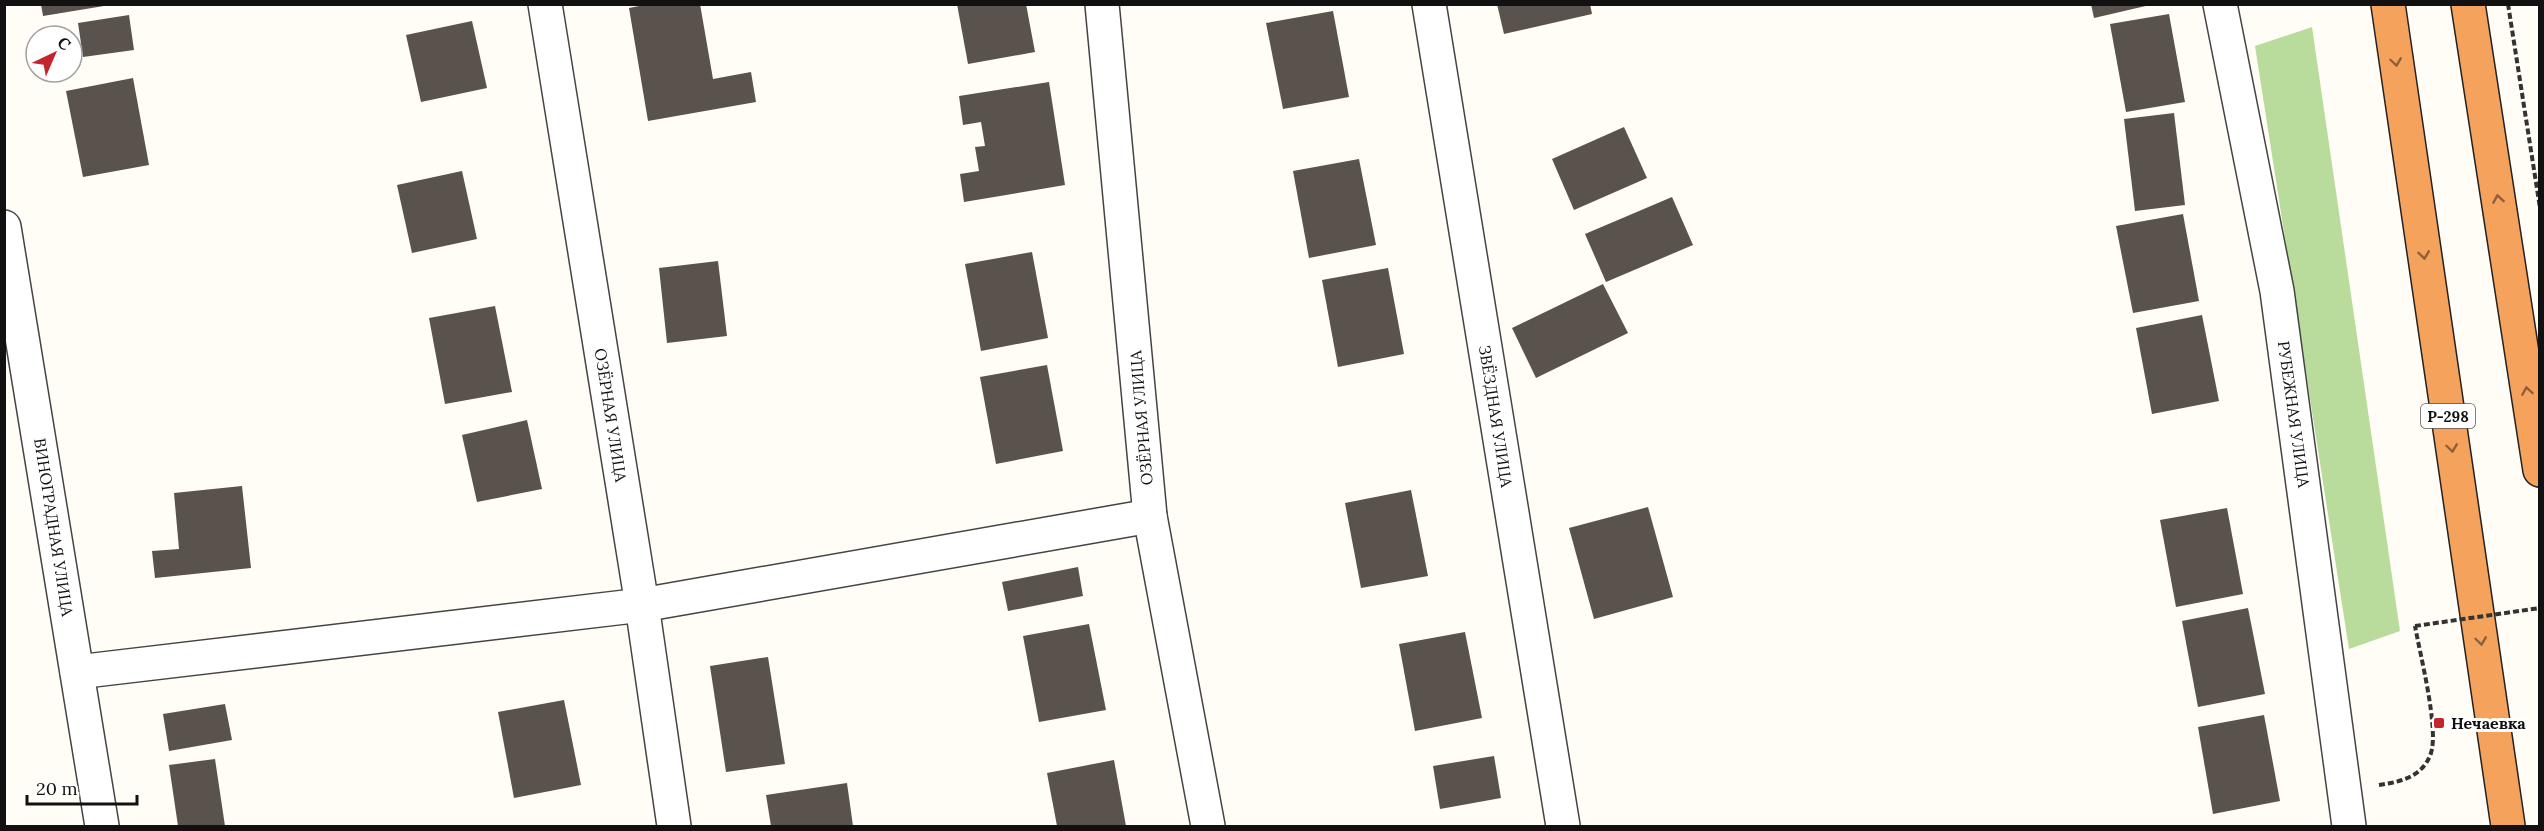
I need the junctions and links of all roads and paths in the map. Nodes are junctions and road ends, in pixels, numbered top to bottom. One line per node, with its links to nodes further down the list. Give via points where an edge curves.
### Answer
1 (545, 4): 12 (street, ОЗЁРНАЯ УЛИЦА)
2 (1102, 4): 11 (street, ОЗЁРНАЯ УЛИЦА)
3 (1429, 4): 19 (street, ЗВЁЗДНАЯ УЛИЦА)
4 (2220, 4): 15 (street, РУБЕЖНАЯ УЛИЦА, via 2277,291)
5 (2388, 4): 21 (highway, Р-298, one-way to 21)
6 (2468, 4): 10 (highway, one-way to 6)
7 (2508, 4): 8 (path)
8 (2540, 208)
9 (4, 227): 14 (street, ВИНОГРАДНАЯ УЛИЦА)
10 (2540, 470)
11 (1150, 516): 12 (street); 18 (street, ОЗЁРНАЯ УЛИЦА)
12 (642, 605): 14 (street); 17 (street, ОЗЁРНАЯ УЛИЦА)
13 (2540, 608): 15 (path, bridge, via 2415,626 2433,732 2431,754 2404,782)
14 (77, 672): 16 (street, ВИНОГРАДНАЯ УЛИЦА)
15 (2344, 791): 20 (street, РУБЕЖНАЯ УЛИЦА)
16 (102, 826)
17 (674, 826)
18 (1208, 826)
19 (1563, 826)
20 (2349, 826)
21 (2508, 826)

